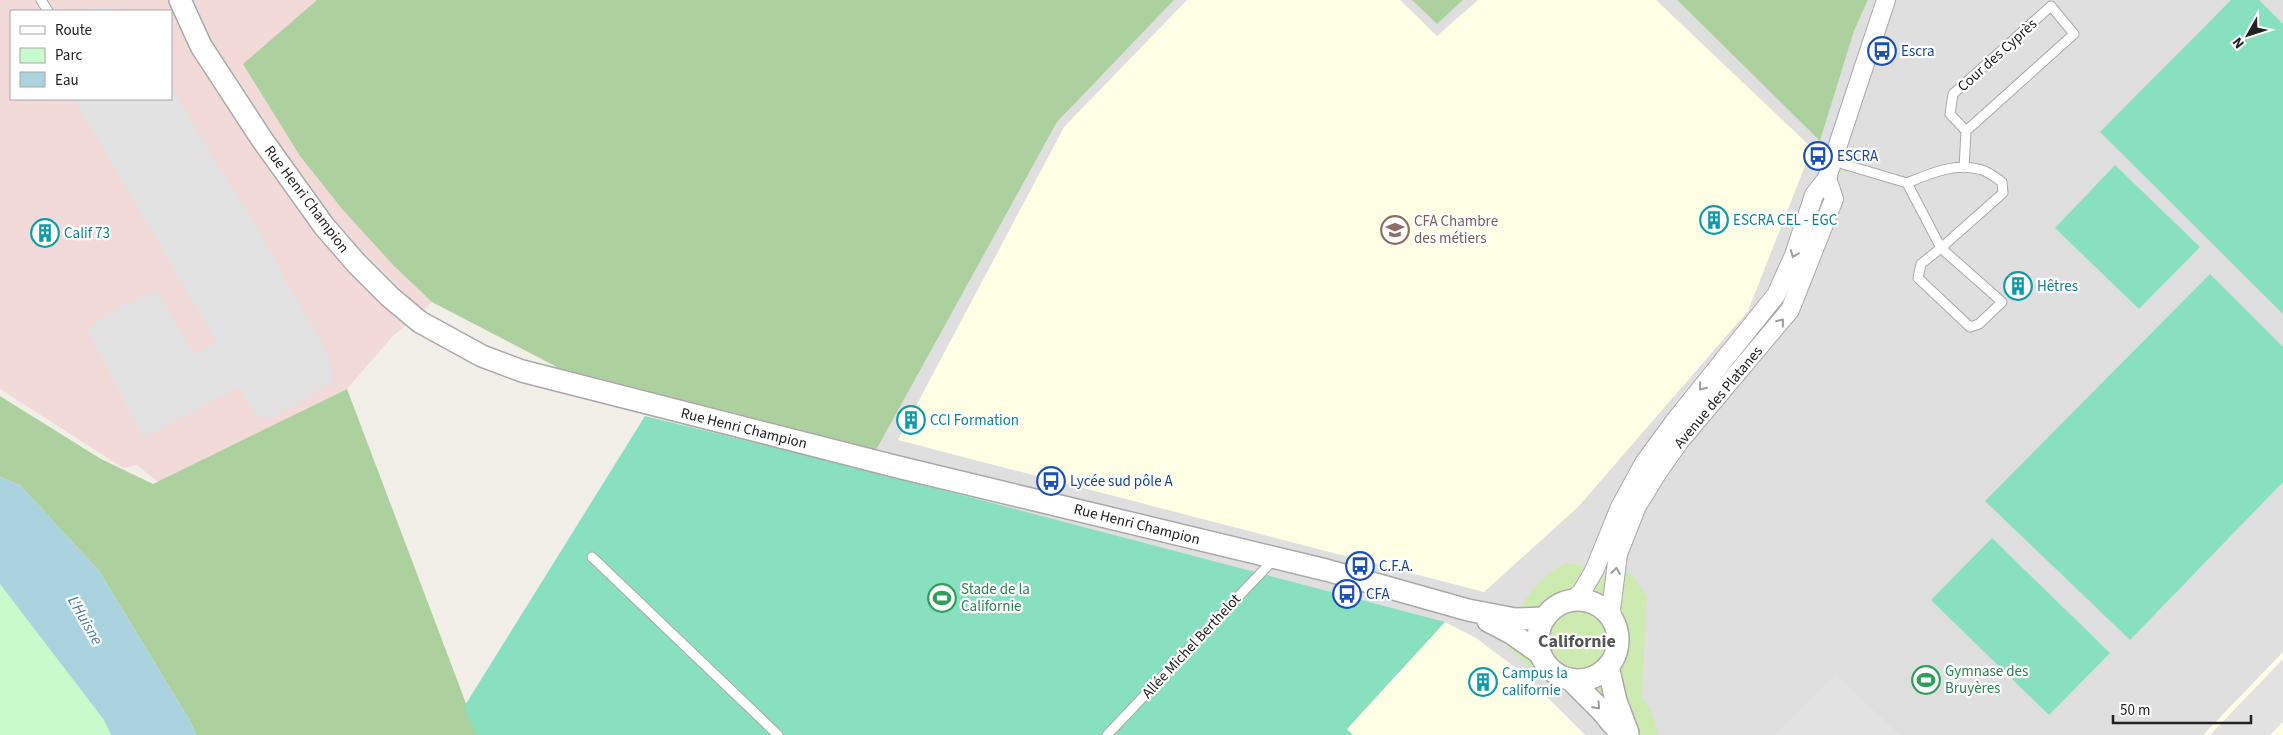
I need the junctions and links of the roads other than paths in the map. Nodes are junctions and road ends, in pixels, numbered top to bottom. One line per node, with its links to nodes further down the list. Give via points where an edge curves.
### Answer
1 (180, 0): 10 (street, Rue Henri Champion, via 201,46 324,226 390,297 420,322 482,356 522,371 870,461)
2 (1886, 0): 4 (street, Avenue des Platanes)
3 (1966, 131): 3 (lane, Cour des Cyprès, via 2074,34 2051,6 1953,94 1950,114); 5 (lane)
4 (1833, 161): 6 (street, Avenue des Platanes); 7 (lane)
5 (1964, 168): 7 (lane, via 1938,170); 8 (lane, via 1984,170 2002,182 2003,193)
6 (1827, 178): 11 (street, Avenue des Platanes, one-way to 11, via 1814,195 1794,255 1776,294 1644,463 1620,507 1594,571 1581,593); 14 (street, Avenue des Platanes, one-way to 6, via 1611,610 1618,554 1637,506 1679,442 1790,310 1834,199)
7 (1907, 183): 8 (lane)
8 (1941, 248): 8 (lane, via 1921,264 1918,278 1970,327 1979,324 2002,302)
9 (592, 557): 18 (lane)
10 (1275, 558): 12 (street, Rue Henri Champion); 19 (lane, Allée Michel Berthelot)
11 (1570, 600): 13 (street, via 1557,606); 14 (street, via 1595,603)
12 (1468, 610): 13 (street, Rue Henri Champion, via 1514,619); 15 (street, Rue Henri Champion)
13 (1545, 618): 15 (street, via 1539,636)
14 (1613, 619): 16 (street, via 1618,642)
15 (1541, 654): 17 (street, via 1551,669)
16 (1608, 666): 17 (street, via 1590,678); 21 (street)
17 (1570, 679): 20 (street, one-way to 20)
18 (778, 735)
19 (1107, 735)
20 (1622, 735)
21 (1628, 735)

